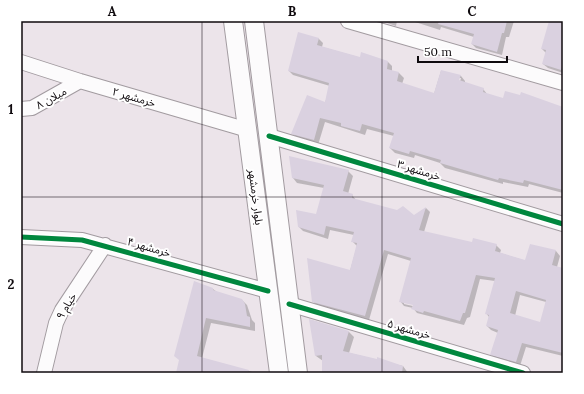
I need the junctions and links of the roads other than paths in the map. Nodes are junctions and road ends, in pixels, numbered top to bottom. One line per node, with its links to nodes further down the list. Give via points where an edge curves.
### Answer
1 (233, 21): 8 (main road, بلوار خرمشهر)
2 (254, 21): 9 (main road, بلوار خرمشهر)
3 (348, 21): 6 (street)
4 (21, 62): 5 (street, خرمشهر ۲)
5 (80, 81): 7 (street, میلان ۸, via 32,108); 8 (street, خرمشهر ۲)
6 (563, 83)
7 (21, 109)
8 (248, 130): 9 (main road); 13 (main road, بلوار خرمشهر)
9 (269, 136): 10 (street, خرمشهر ۳); 14 (main road, بلوار خرمشهر)
10 (563, 224)
11 (21, 237): 12 (street, خرمشهر ۴, via 76,239)
12 (105, 245): 13 (street, خرمشهر ۴); 15 (street, خیام ۹, via 62,310 56,323)
13 (268, 291): 16 (main road, بلوار خرمشهر)
14 (290, 304): 17 (main road, بلوار خرمشهر); 18 (street, خرمشهر ۵)
15 (44, 373)
16 (279, 373)
17 (298, 373)
18 (523, 373)

